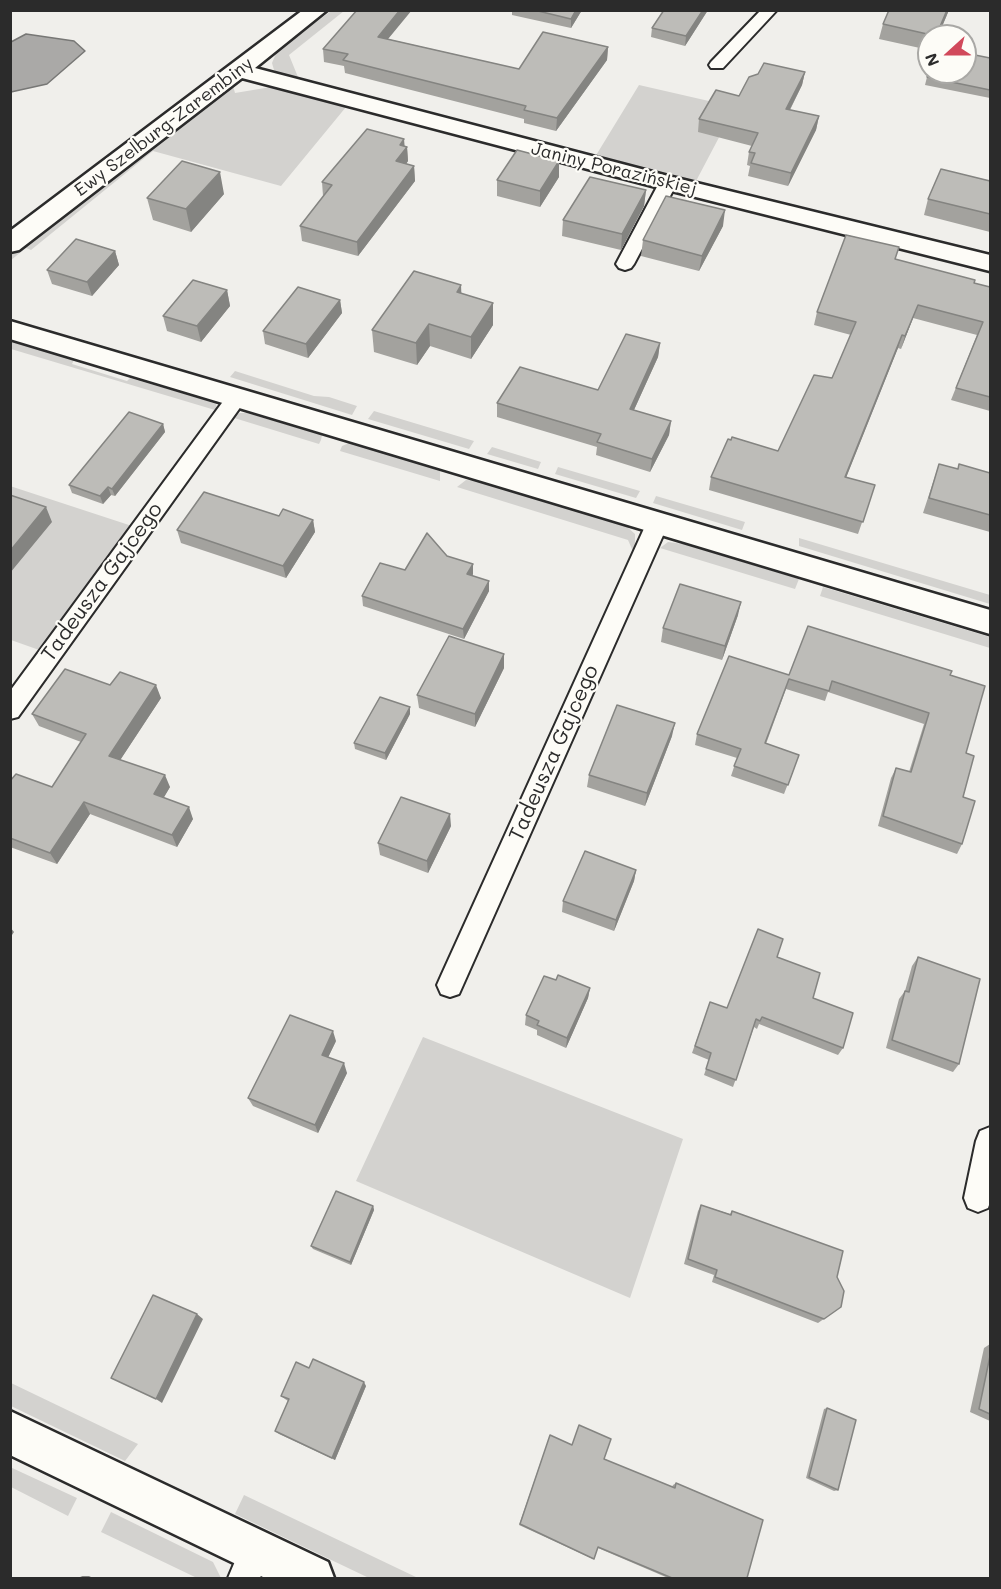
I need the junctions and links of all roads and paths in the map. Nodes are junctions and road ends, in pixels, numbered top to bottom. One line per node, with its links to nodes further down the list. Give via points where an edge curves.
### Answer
1 (317, 10): 4 (street, Ewy Szelburg-Zarembiny)
2 (770, 10): 3 (lane)
3 (717, 65)
4 (238, 70): 5 (street, Janiny Porazińskiej); 6 (street, Ewy Szelburg-Zarembiny)
5 (668, 183): 7 (street, Janiny Porazińskiej); 8 (lane)
6 (10, 244)
7 (990, 263)
8 (625, 264)
9 (10, 330): 10 (street)
10 (237, 397): 11 (street); 13 (lane, Tadeusza Gajcego)
11 (658, 522): 12 (street); 14 (lane, Tadeusza Gajcego)
12 (990, 622)
13 (10, 710)
14 (450, 985)
15 (990, 1141): 16 (lane)
16 (978, 1198)
17 (10, 1432): 18 (street)
18 (250, 1565): 19 (street)
19 (312, 1578)

